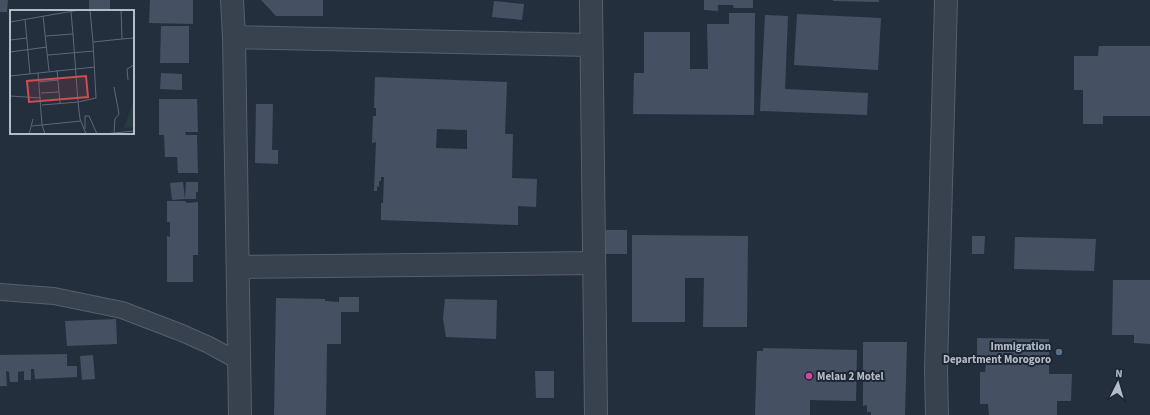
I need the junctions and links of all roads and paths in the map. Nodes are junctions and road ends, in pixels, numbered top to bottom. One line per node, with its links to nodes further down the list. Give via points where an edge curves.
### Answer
1 (232, 0): 4 (street)
2 (591, 0): 5 (street)
3 (946, 0): 12 (street, via 937,317)
4 (234, 37): 5 (street); 7 (street)
5 (591, 45): 6 (street)
6 (594, 263): 7 (street); 11 (street)
7 (238, 267): 9 (street)
8 (0, 292): 9 (lane, via 54,296 122,310 182,333)
9 (240, 362): 10 (street)
10 (240, 415)
11 (596, 415)
12 (937, 415)

